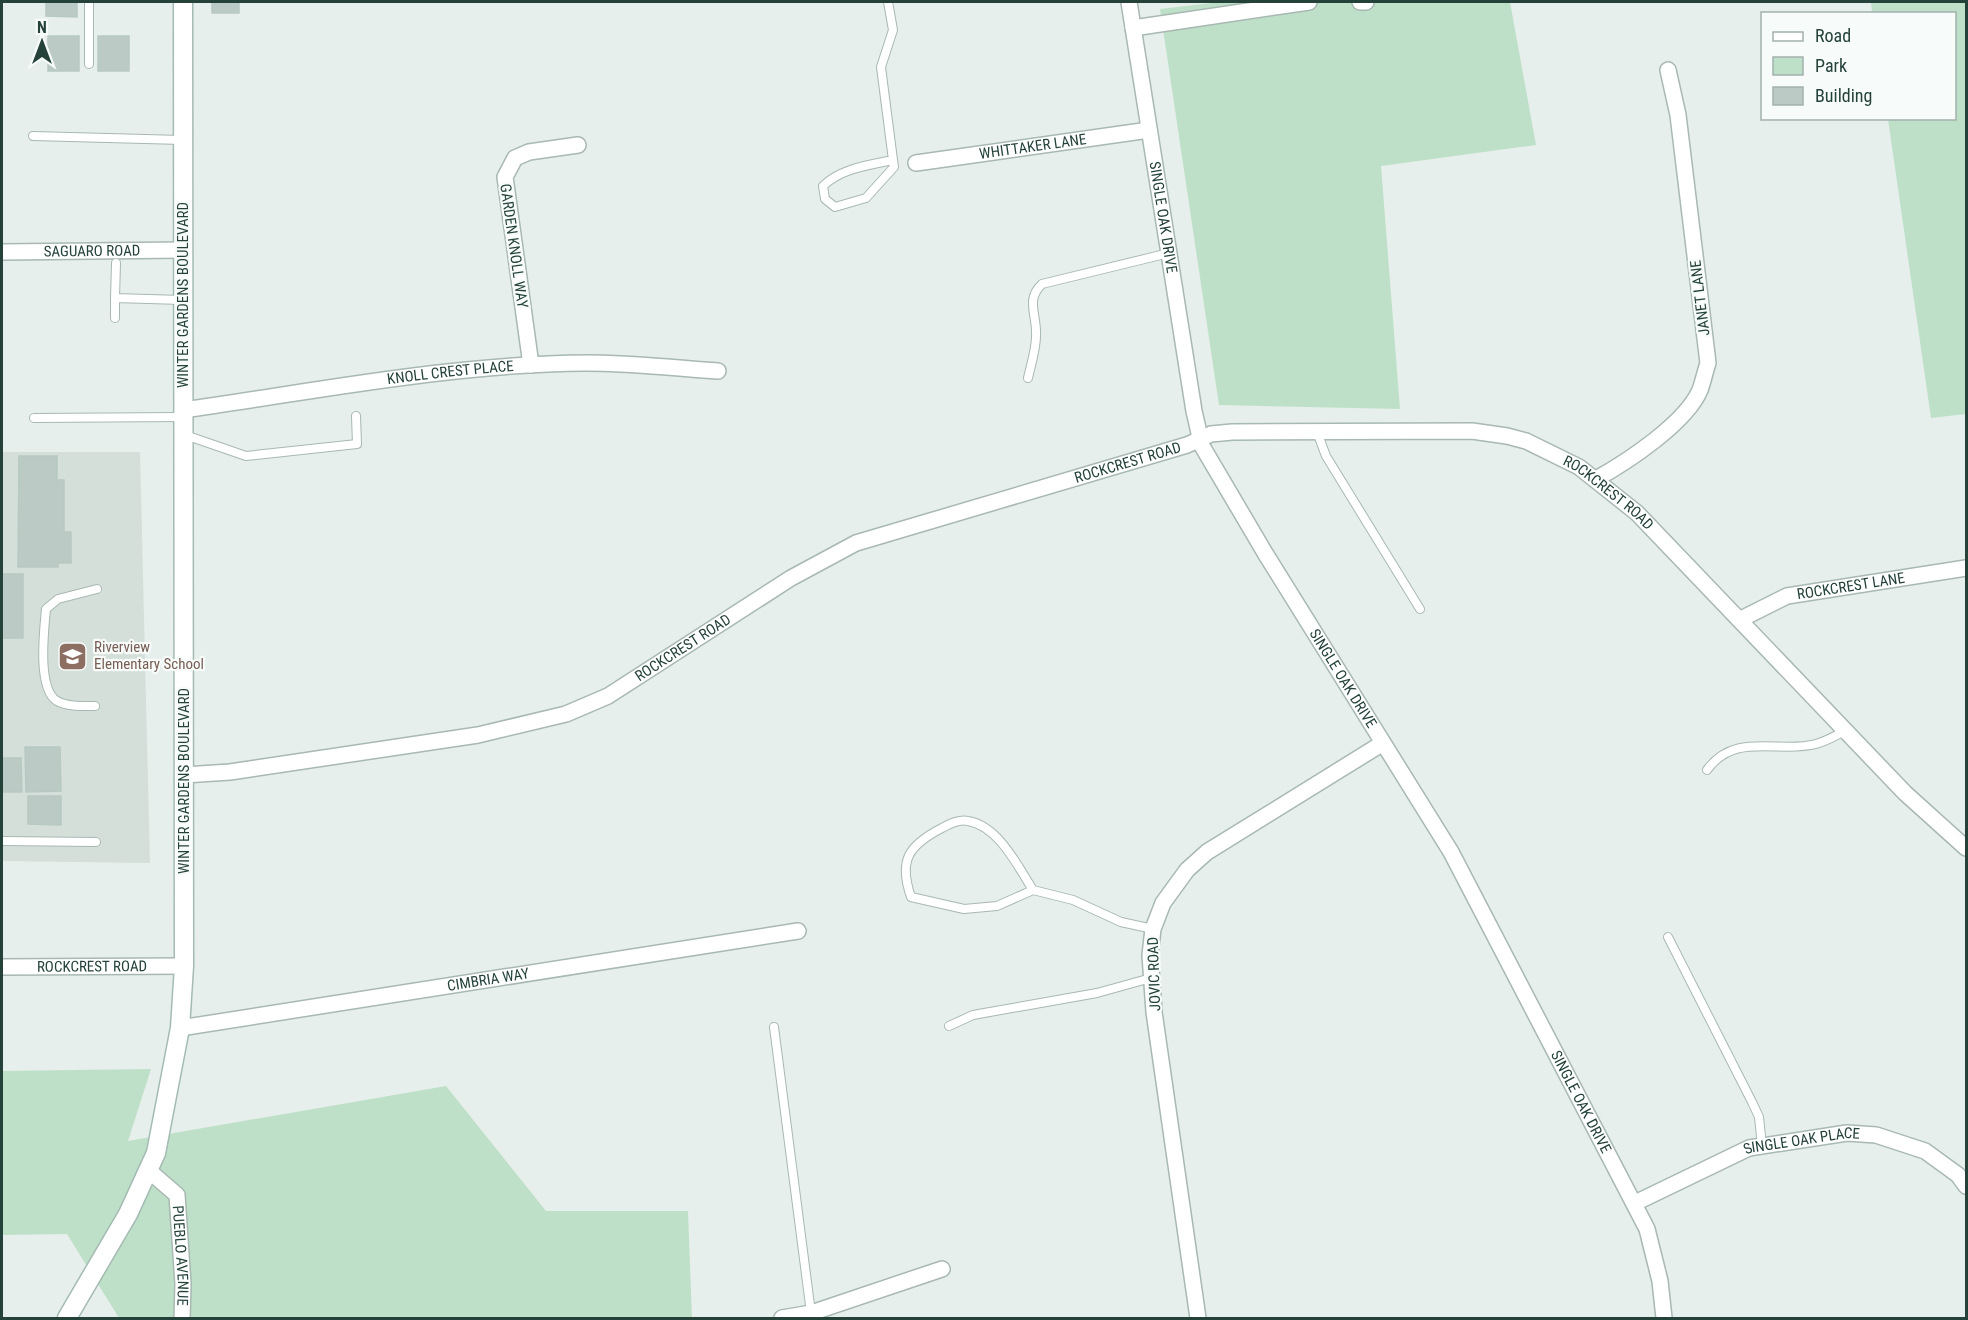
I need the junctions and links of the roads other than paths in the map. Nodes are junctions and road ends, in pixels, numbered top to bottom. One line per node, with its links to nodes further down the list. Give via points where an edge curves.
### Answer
1 (89, 2): 7 (lane)
2 (183, 2): 11 (main road, WINTER GARDENS BOULEVARD)
3 (888, 2): 13 (lane, via 893,30 881,67)
4 (1129, 2): 6 (street, SINGLE OAK DRIVE)
5 (1309, 2): 6 (street)
6 (1133, 28): 9 (street, SINGLE OAK DRIVE)
7 (89, 64)
8 (1668, 70): 30 (street, JANET LANE, via 1678,115 1708,363 1699,392 1687,409 1634,457)
9 (1149, 130): 14 (street, WHITTAKER LANE); 17 (street, SINGLE OAK DRIVE)
10 (33, 136): 11 (lane)
11 (183, 140): 15 (main road, WINTER GARDENS BOULEVARD)
12 (578, 145): 22 (street, GARDEN KNOLL WAY, via 515,158 505,177)
13 (893, 160): 13 (lane, via 894,167 866,198 835,207 825,199 824,186 831,178)
14 (916, 163)
15 (183, 250): 16 (street, SAGUARO ROAD); 20 (main road, WINTER GARDENS BOULEVARD)
16 (2, 252)
17 (1169, 253): 24 (lane, via 1042,284 1035,290 1032,301 1036,333); 29 (street, SINGLE OAK DRIVE)
18 (116, 263): 19 (lane)
19 (115, 298): 20 (lane); 21 (lane)
20 (184, 300): 27 (main road, WINTER GARDENS BOULEVARD)
21 (115, 318)
22 (531, 365): 23 (street, KNOLL CREST PLACE, via 588,363); 27 (street, KNOLL CREST PLACE, via 453,372)
23 (718, 371)
24 (1028, 378)
25 (356, 416): 27 (lane, via 357,444 246,456)
26 (34, 418): 27 (lane)
27 (183, 420): 39 (main road, WINTER GARDENS BOULEVARD)
28 (1316, 430): 29 (street, ROCKCREST ROAD, via 1223,432); 30 (street, ROCKCREST ROAD, via 1472,431 1507,436 1555,454); 33 (lane, via 1326,456)
29 (1200, 439): 37 (street, SINGLE OAK DRIVE, via 1253,533); 39 (street, ROCKCREST ROAD, via 856,543 791,578 608,696 566,714 478,735 230,772)
30 (1596, 479): 34 (street, ROCKCREST ROAD, via 1636,513)
31 (1966, 568): 34 (street, ROCKCREST LANE, via 1787,596)
32 (97, 589): 35 (lane, via 58,599 46,609 45,629 45,682 49,695 70,705)
33 (1420, 609)
34 (1740, 619): 36 (street, ROCKCREST ROAD)
35 (95, 706)
36 (1846, 730): 38 (lane, via 1814,745 1743,747 1716,758); 42 (street, ROCKCREST ROAD, via 1905,793)
37 (1383, 743): 44 (street, JOVIC ROAD, via 1207,852 1174,886); 56 (street, SINGLE OAK DRIVE, via 1469,885)
38 (1707, 770)
39 (184, 775): 47 (main road, WINTER GARDENS BOULEVARD)
40 (2, 841): 41 (lane)
41 (96, 842)
42 (1966, 848)
43 (1034, 890): 43 (lane, via 997,906 964,909 911,897 905,866 911,847 950,824 968,820 1002,843); 44 (lane)
44 (1153, 929): 49 (street, JOVIC ROAD)
45 (798, 931): 52 (street, CIMBRIA WAY)
46 (1668, 937): 53 (lane, via 1752,1102 1759,1118)
47 (184, 966): 48 (street, ROCKCREST ROAD); 52 (main road, WINTER GARDENS BOULEVARD)
48 (2, 967)
49 (1151, 978): 50 (lane, via 1097,993 973,1014); 62 (street, JOVIC ROAD)
50 (949, 1026)
51 (774, 1027): 58 (lane)
52 (180, 1028): 54 (main road, WINTER GARDENS BOULEVARD, via 156,1153)
53 (1762, 1146): 55 (street, SINGLE OAK PLACE, via 1846,1133 1876,1135 1924,1151 1958,1175); 56 (street, SINGLE OAK PLACE, via 1749,1148)
54 (148, 1170): 59 (main road, WINTER GARDENS BOULEVARD, via 128,1214); 60 (street, PUEBLO AVENUE, via 177,1195)
55 (1966, 1186)
56 (1635, 1203): 63 (street, SINGLE OAK DRIVE, via 1655,1256)
57 (942, 1269): 58 (street)
58 (811, 1313): 61 (street)
59 (67, 1318)
60 (182, 1318)
61 (782, 1318)
62 (1198, 1318)
63 (1664, 1318)

